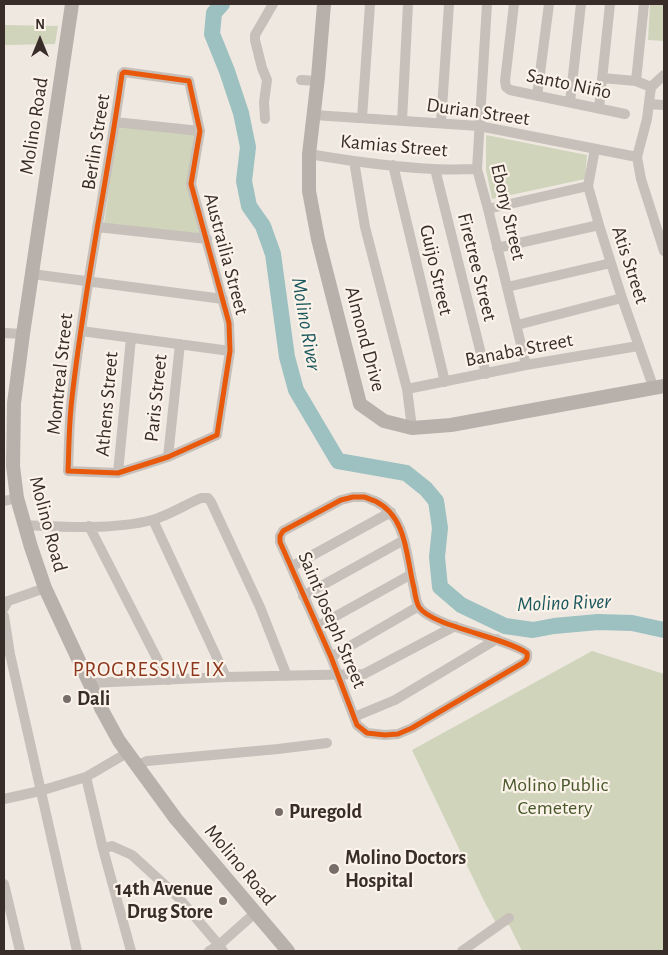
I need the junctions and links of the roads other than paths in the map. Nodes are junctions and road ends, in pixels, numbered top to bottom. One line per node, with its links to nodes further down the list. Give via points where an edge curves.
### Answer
1 (72, 4): 49 (main road, Molino Road)
2 (273, 4): 28 (street, via 254,40 267,80)
3 (324, 4): 17 (main road, Almond Drive)
4 (370, 4): 27 (street)
5 (408, 4): 29 (street)
6 (449, 4): 31 (street)
7 (487, 4): 32 (street, Ebony Street)
8 (514, 4): 20 (street, Santo Niño, via 506,87)
9 (549, 4): 20 (street)
10 (581, 4): 21 (street)
11 (610, 4): 14 (street)
12 (644, 4): 18 (street)
13 (664, 75): 19 (street)
14 (602, 78): 18 (street); 24 (street)
15 (301, 80): 17 (street)
16 (189, 81): 30 (street, Berlin Street, via 122,73); 33 (street, Austrailia Street)
17 (317, 81): 25 (main road, Almond Drive)
18 (636, 81): 19 (street)
19 (651, 87): 22 (street)
20 (537, 96): 21 (street, Santo Niño)
21 (570, 102): 24 (street, Santo Niño)
22 (649, 104): 23 (street); 36 (street)
23 (664, 105)
24 (599, 108): 26 (street, Santo Niño)
25 (314, 114): 27 (street, Durian Street); 35 (main road, Almond Drive)
26 (625, 114)
27 (362, 118): 29 (street, Durian Street)
28 (265, 119)
29 (402, 121): 31 (street, Durian Street)
30 (115, 122): 33 (street); 44 (street, Berlin Street)
31 (441, 123): 32 (street, Durian Street)
32 (479, 126): 34 (street, Durian Street); 40 (street, Ebony Street)
33 (200, 131): 45 (street, Austrailia Street, via 192,184)
34 (595, 149): 36 (street, Durian Street); 41 (street, Atis Street)
35 (309, 154): 37 (street, Kamias Street); 67 (main road, Almond Drive, via 309,191 318,239 360,404 384,421)
36 (637, 157): 47 (street)
37 (354, 161): 38 (street, Kamias Street); 66 (street, via 365,228)
38 (393, 165): 39 (street, Kamias Street); 64 (street, Guijo Street)
39 (435, 169): 40 (street, Kamias Street); 63 (street, Firetree Street)
40 (477, 169): 42 (street, Ebony Street)
41 (588, 186): 42 (street); 43 (street, Atis Street)
42 (488, 209): 46 (street, Ebony Street)
43 (599, 224): 46 (street); 48 (street, Atis Street)
44 (97, 227): 45 (street); 50 (street, Berlin Street)
45 (207, 240): 53 (street, Austrailia Street)
46 (498, 248): 51 (street, Ebony Street)
47 (664, 250)
48 (612, 263): 51 (street); 52 (street, Atis Street)
49 (32, 274): 50 (street); 57 (main road, Molino Road)
50 (88, 282): 53 (street); 55 (street, Montreal Street)
51 (507, 287): 54 (street, Ebony Street)
52 (622, 298): 54 (street); 60 (street, Atis Street)
53 (223, 300): 61 (street, Austrailia Street, via 230,323)
54 (517, 325): 62 (street, Ebony Street)
55 (81, 331): 58 (street); 69 (street, Montreal Street, via 72,400 68,470)
56 (4, 333): 57 (street)
57 (23, 334): 70 (main road, Molino Road, via 14,403)
58 (131, 338): 59 (street); 69 (street, Athens Street)
59 (180, 344): 61 (street); 68 (street, Paris Street)
60 (638, 346): 62 (street, Banaba Street); 65 (street, Atis Street)
61 (230, 351): 68 (street, Austrailia Street, via 217,435)
62 (526, 365): 63 (street, Banaba Street)
63 (486, 374): 64 (street, Banaba Street)
64 (445, 382): 66 (street, Banaba Street)
65 (659, 388): 67 (main road, Almond Drive, via 460,423)
66 (407, 389): 67 (street)
67 (412, 428)
68 (168, 457): 69 (street)
69 (118, 473)
70 (10, 499): 73 (main road, Molino Road)
71 (391, 512): 75 (street); 76 (street); 76 (street, Saint Joseph Street, via 366,497 353,497 341,500 283,531 280,542)
72 (153, 520): 74 (street); 88 (street, via 201,498 208,498 260,607); 89 (street)
73 (24, 525): 74 (street); 78 (main road, Molino Road)
74 (89, 526): 90 (street)
75 (404, 540): 77 (street); 79 (street)
76 (291, 567): 79 (street, Saint Joseph Street)
77 (410, 575): 80 (street); 83 (street)
78 (45, 588): 81 (street, via 8,602); 91 (main road, Molino Road)
79 (303, 596): 83 (street, Saint Joseph Street)
80 (418, 606): 84 (street, via 438,620); 86 (street)
81 (4, 608)
82 (4, 616): 97 (street)
83 (318, 626): 86 (street, Saint Joseph Street)
84 (455, 626): 85 (street); 87 (street, via 364,674)
85 (497, 639): 92 (street, via 395,700); 92 (street, via 522,649 527,653 526,662 412,728 398,734 367,733)
86 (331, 657): 87 (street, Saint Joseph Street)
87 (338, 675): 88 (street); 92 (street, Saint Joseph Street)
88 (287, 676): 89 (street)
89 (226, 677): 90 (street)
90 (168, 680): 91 (street)
91 (89, 683): 94 (main road, Molino Road)
92 (354, 717)
93 (328, 743): 95 (street, via 147,761)
94 (127, 753): 95 (main road, Molino Road); 96 (street)
95 (136, 766): 101 (main road, Molino Road)
96 (86, 777): 97 (street); 99 (street)
97 (40, 792): 98 (street); 105 (street)
98 (4, 799)
99 (103, 848): 103 (street, via 112,846 132,856 178,897); 106 (street)
100 (4, 884): 104 (street)
101 (255, 913): 103 (street); 108 (main road, Molino Road)
102 (510, 918): 109 (street)
103 (221, 948): 107 (street)
104 (20, 951)
105 (76, 951)
106 (131, 951)
107 (209, 951)
108 (288, 951)
109 (462, 951)

